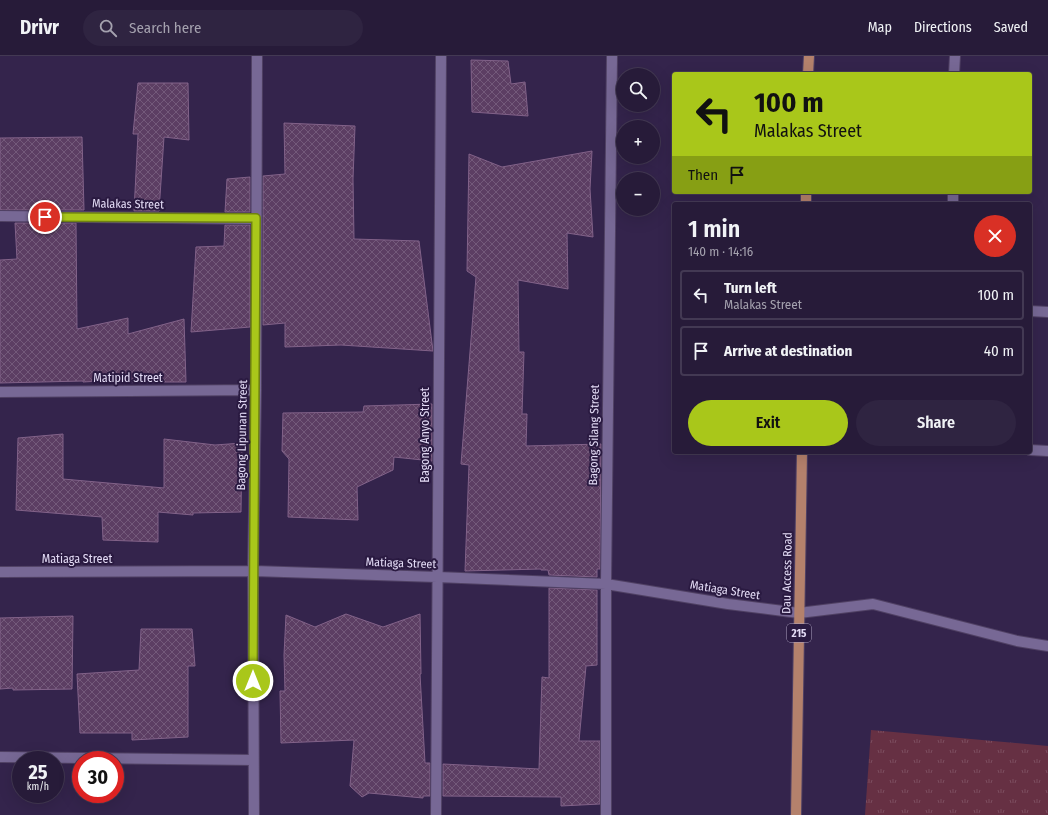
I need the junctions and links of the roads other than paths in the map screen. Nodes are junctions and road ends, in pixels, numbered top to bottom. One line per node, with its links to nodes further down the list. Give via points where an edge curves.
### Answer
1 (257, 56): 9 (street, Bagong Lipunan Street)
2 (441, 56): 19 (street, Bagong Anyo Street)
3 (612, 56): 20 (street, Bagong Silang Street)
4 (809, 56): 6 (main road)
5 (954, 56): 7 (street)
6 (808, 72)
7 (954, 72)
8 (0, 216): 9 (street, Malakas Street)
9 (256, 218): 12 (street, Bagong Lipunan Street)
10 (1032, 311): 11 (street)
11 (1048, 312)
12 (256, 390): 13 (street, Matipid Street); 17 (street, Bagong Lipunan Street)
13 (0, 392)
14 (1032, 450): 15 (street)
15 (1048, 451)
16 (802, 454): 21 (main road, Dau Access Road / 215)
17 (253, 571): 18 (street, Matiaga Street); 19 (street, Matiaga Street); 24 (street, Bagong Lipunan Street)
18 (0, 572)
19 (438, 577): 20 (street, Matiaga Street); 26 (street, Bagong Anyo Street)
20 (606, 584): 21 (street, Matiaga Street); 27 (street, Bagong Silang Street)
21 (799, 613): 22 (street, Matiaga Street, via 873,604 1017,641); 28 (main road, Dau Access Road / 215)
22 (1048, 646)
23 (0, 757): 24 (street)
24 (253, 760): 25 (street, Bagong Lipunan Street)
25 (254, 815)
26 (436, 815)
27 (606, 815)
28 (796, 815)

